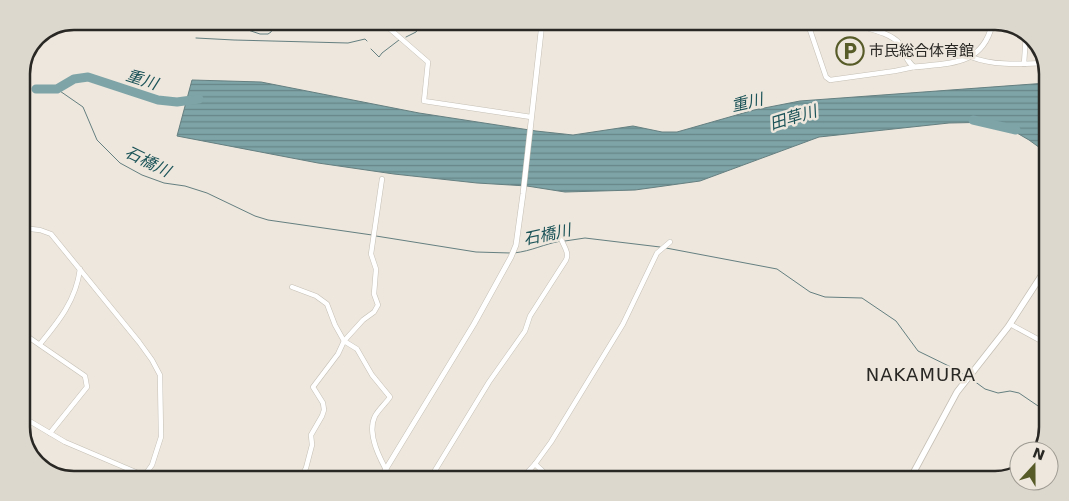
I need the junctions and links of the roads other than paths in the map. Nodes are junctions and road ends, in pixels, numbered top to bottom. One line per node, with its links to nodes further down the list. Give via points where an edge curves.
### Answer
1 (391, 30): 11 (street, via 428,62 424,101)
2 (541, 30): 11 (street)
3 (810, 30): 10 (street, via 826,77 830,80)
4 (872, 30): 10 (street, via 897,41 907,61)
5 (990, 30): 7 (street, via 984,44)
6 (1025, 42): 9 (street)
7 (971, 57): 9 (street, via 982,62); 10 (street, via 958,62)
8 (1037, 63): 9 (street)
9 (1024, 64)
10 (914, 67)
11 (531, 117): 27 (street, via 512,257)
12 (382, 179): 22 (street, via 371,254 376,269 374,294 378,305)
13 (30, 229): 16 (street, via 51,234)
14 (560, 236): 31 (street, via 568,256 566,260 530,316 526,331)
15 (670, 242): 26 (street, via 657,254 602,361)
16 (80, 269): 23 (street, via 76,290); 29 (street, via 139,342 160,375 161,437)
17 (1039, 280): 19 (main road)
18 (292, 287): 22 (street, via 327,304)
19 (1010, 324): 21 (street); 34 (main road, via 952,399)
20 (30, 338): 23 (street)
21 (1039, 340)
22 (344, 341): 27 (street, via 357,349 390,397 375,417 372,429); 30 (street, via 313,387 324,410 311,435 312,445)
23 (40, 344): 25 (street, via 85,376 87,387)
24 (30, 421): 25 (street)
25 (50, 433): 28 (street)
26 (535, 464): 32 (street); 33 (street)
27 (386, 470)
28 (132, 471)
29 (148, 471)
30 (304, 471)
31 (435, 471)
32 (528, 471)
33 (542, 471)
34 (914, 471)

